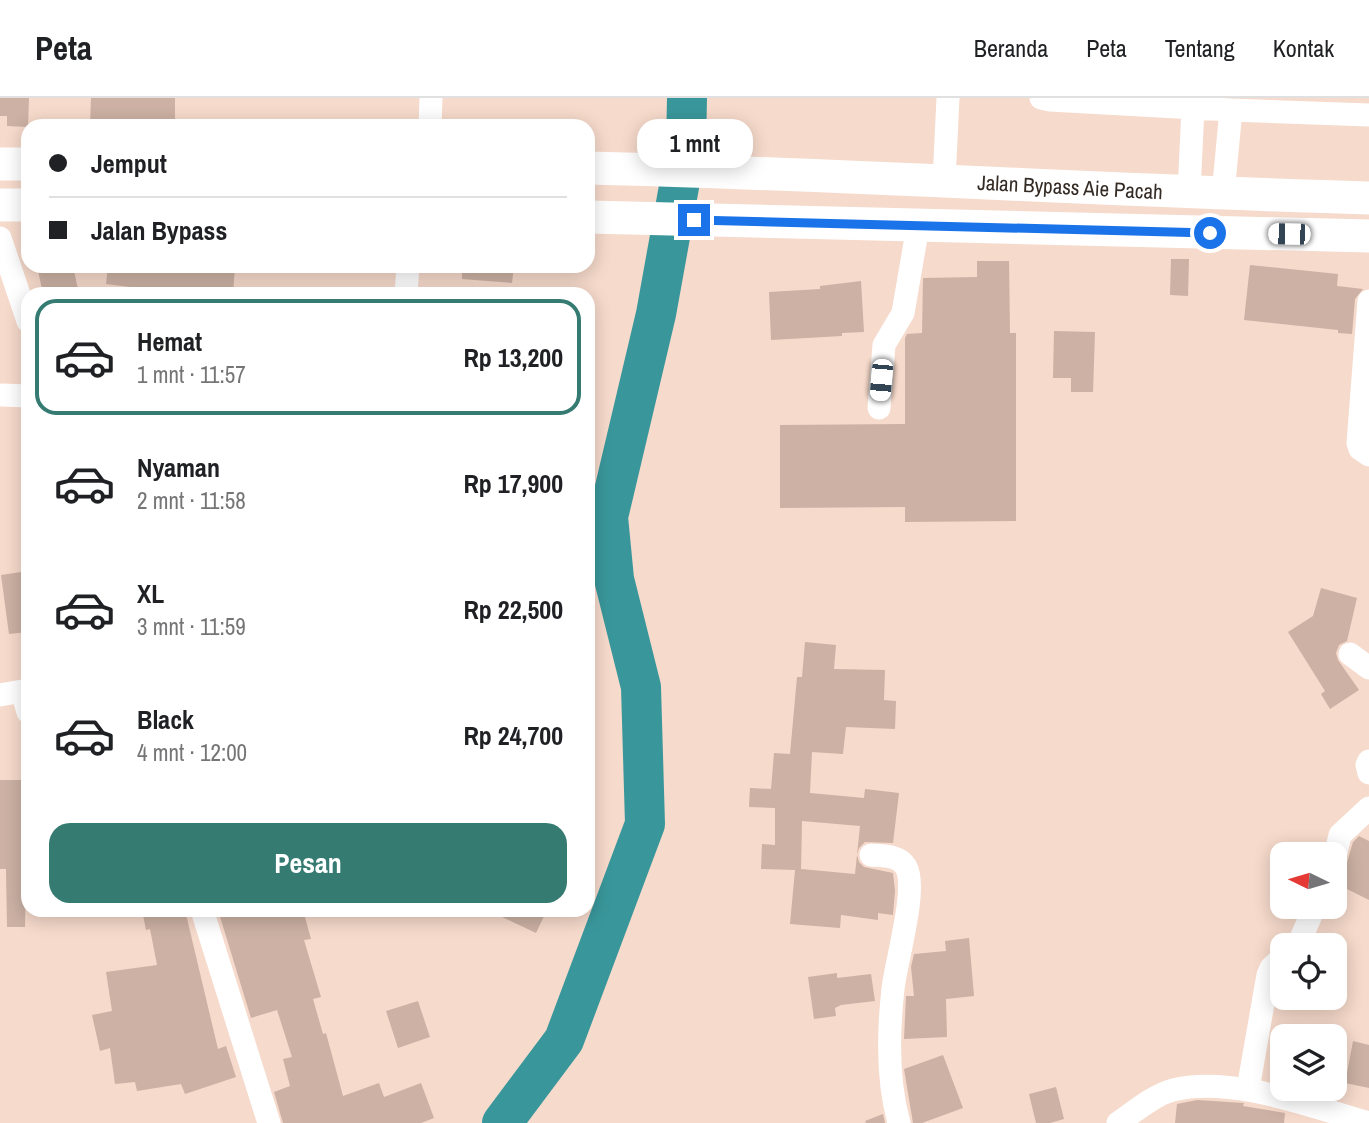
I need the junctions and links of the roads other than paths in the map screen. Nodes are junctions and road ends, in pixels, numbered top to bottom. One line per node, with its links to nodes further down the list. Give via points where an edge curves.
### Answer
1 (431, 98): 8 (street)
2 (948, 98): 12 (street)
3 (1041, 98): 4 (street)
4 (1156, 102): 5 (street)
5 (1193, 108): 6 (street); 13 (street)
6 (1231, 110): 7 (street); 14 (street)
7 (1369, 115)
8 (430, 119)
9 (0, 164): 10 (highway)
10 (21, 164)
11 (595, 168): 12 (highway, Jalan Bypass Aie Pacah)
12 (944, 180): 13 (highway, Jalan Bypass Aie Pacah)
13 (1189, 192): 14 (highway, Jalan Bypass Aie Pacah)
14 (1223, 194): 15 (highway, Jalan Bypass Aie Pacah)
15 (1369, 198)
16 (0, 205): 17 (highway)
17 (21, 205)
18 (595, 217): 19 (highway)
19 (918, 226): 20 (highway); 26 (street, via 903,313 884,345)
20 (1369, 236)
21 (0, 239): 22 (street)
22 (21, 300)
23 (1369, 301): 27 (street, via 1358,443)
24 (2, 395): 25 (street)
25 (21, 396)
26 (879, 408)
27 (1369, 456)
28 (1350, 654): 29 (street)
29 (1369, 668)
30 (1369, 761): 31 (street)
31 (1369, 773)
32 (1369, 808): 33 (street)
33 (1338, 842)
34 (872, 855): 39 (street, via 902,861 910,877 891,1010 891,1094)
35 (204, 917): 38 (street)
36 (1270, 970): 37 (street)
37 (1248, 1089): 40 (street, via 1171,1090); 41 (street)
38 (269, 1123)
39 (899, 1123)
40 (1118, 1123)
41 (1369, 1123)

